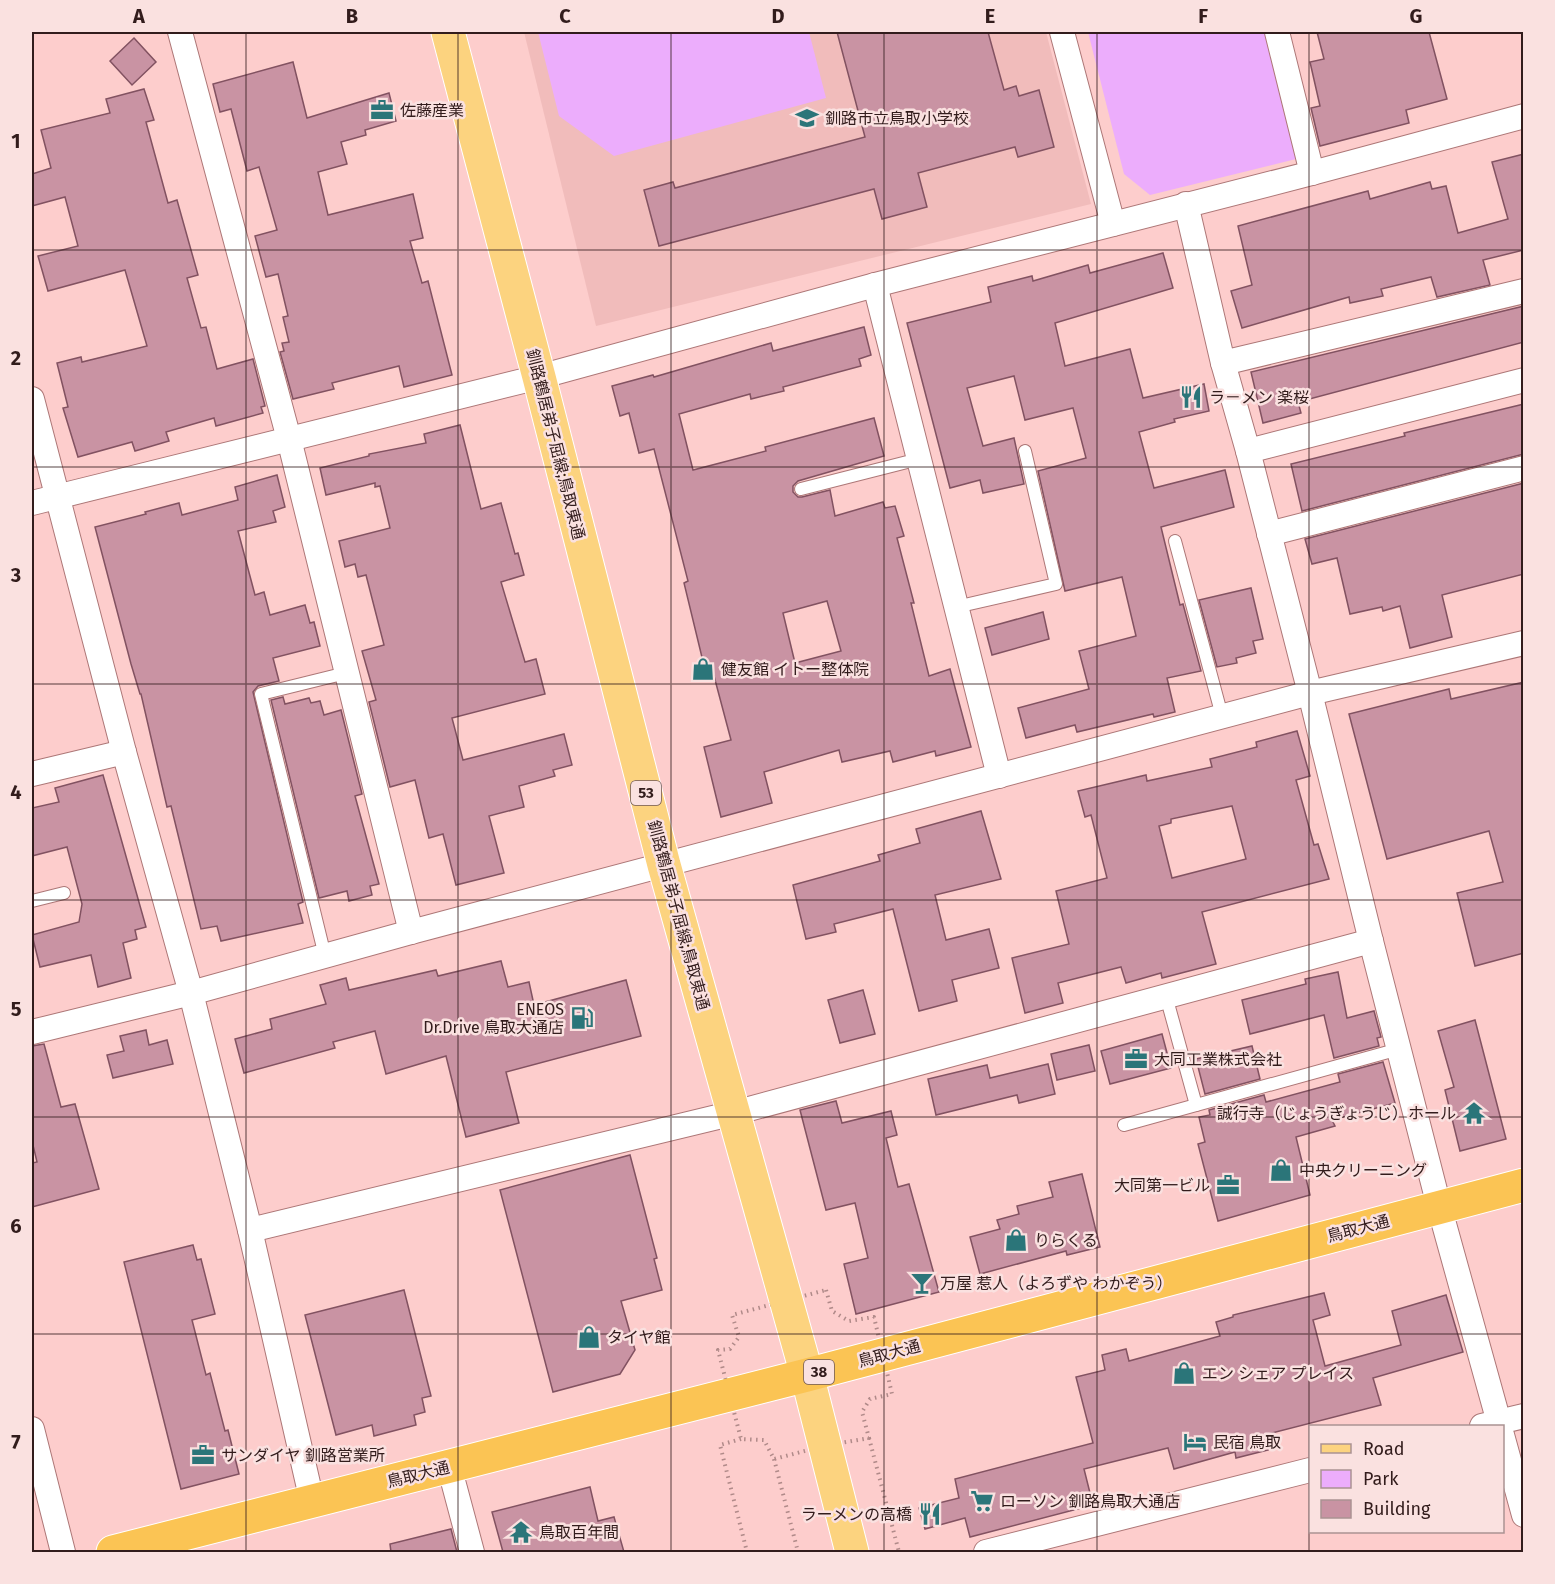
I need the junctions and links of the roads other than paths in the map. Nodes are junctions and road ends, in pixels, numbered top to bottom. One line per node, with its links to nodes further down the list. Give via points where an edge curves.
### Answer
1 (180, 32): 15 (street)
2 (448, 32): 12 (main road, 釧路鶴居弟子屈線;鳥取東通 / 53)
3 (1062, 32): 8 (street)
4 (1277, 32): 6 (street)
5 (1524, 116): 6 (street)
6 (1312, 173): 7 (street)
7 (1186, 204): 8 (street); 11 (street)
8 (1113, 224): 9 (street)
9 (875, 285): 12 (street); 18 (street)
10 (1524, 291): 11 (street)
11 (1223, 363): 17 (street)
12 (539, 377): 15 (street); 33 (main road, 釧路鶴居弟子屈線;鳥取東通 / 53)
13 (1524, 380): 17 (street)
14 (32, 399): 21 (street)
15 (289, 439): 21 (street); 27 (street)
16 (1025, 451): 25 (lane, via 1056,584)
17 (1248, 451): 23 (street)
18 (919, 459): 20 (lane); 25 (street)
19 (1524, 468): 23 (street)
20 (801, 489)
21 (57, 496): 22 (street); 30 (street)
22 (32, 503)
23 (1269, 534): 28 (street)
24 (1175, 542): 29 (lane)
25 (956, 607): 32 (street)
26 (1524, 643): 28 (street)
27 (346, 673): 36 (street); 38 (lane, via 261,694)
28 (1310, 693): 29 (street); 37 (street)
29 (1222, 716): 32 (street)
30 (124, 752): 31 (street); 39 (street)
31 (32, 774)
32 (999, 776): 33 (street)
33 (664, 865): 36 (street); 44 (main road, 釧路鶴居弟子屈線;鳥取東通 / 53)
34 (64, 893): 35 (lane)
35 (32, 901)
36 (411, 932): 38 (street)
37 (1371, 940): 40 (street); 42 (street)
38 (326, 956): 39 (street)
39 (191, 993): 41 (street); 48 (street)
40 (1166, 996): 43 (lane); 44 (street)
41 (32, 1032)
42 (1399, 1050): 43 (lane); 47 (street)
43 (1196, 1105): 45 (lane)
44 (734, 1113): 48 (street); 49 (main road, 釧路鶴居弟子屈線;鳥取東通 / 53)
45 (1124, 1125)
46 (1524, 1185): 47 (highway, 鳥取大通 / 38)
47 (1439, 1206): 49 (highway, 鳥取大通 / 38); 51 (street)
48 (250, 1230): 57 (street)
49 (807, 1375): 55 (highway, 鳥取大通 / 38); 62 (main road, 釧路鶴居弟子屈線;鳥取東通 / 53)
50 (1524, 1416): 52 (street)
51 (1495, 1425)
52 (1501, 1425)
53 (32, 1429): 59 (street)
54 (1504, 1452): 58 (street)
55 (449, 1466): 57 (highway, 鳥取大通 / 38); 61 (street)
56 (1309, 1471): 63 (street)
57 (312, 1501): 60 (highway, 鳥取大通 / 38)
58 (1524, 1515)
59 (63, 1552)
60 (113, 1552)
61 (472, 1552)
62 (852, 1552)
63 (986, 1552)

